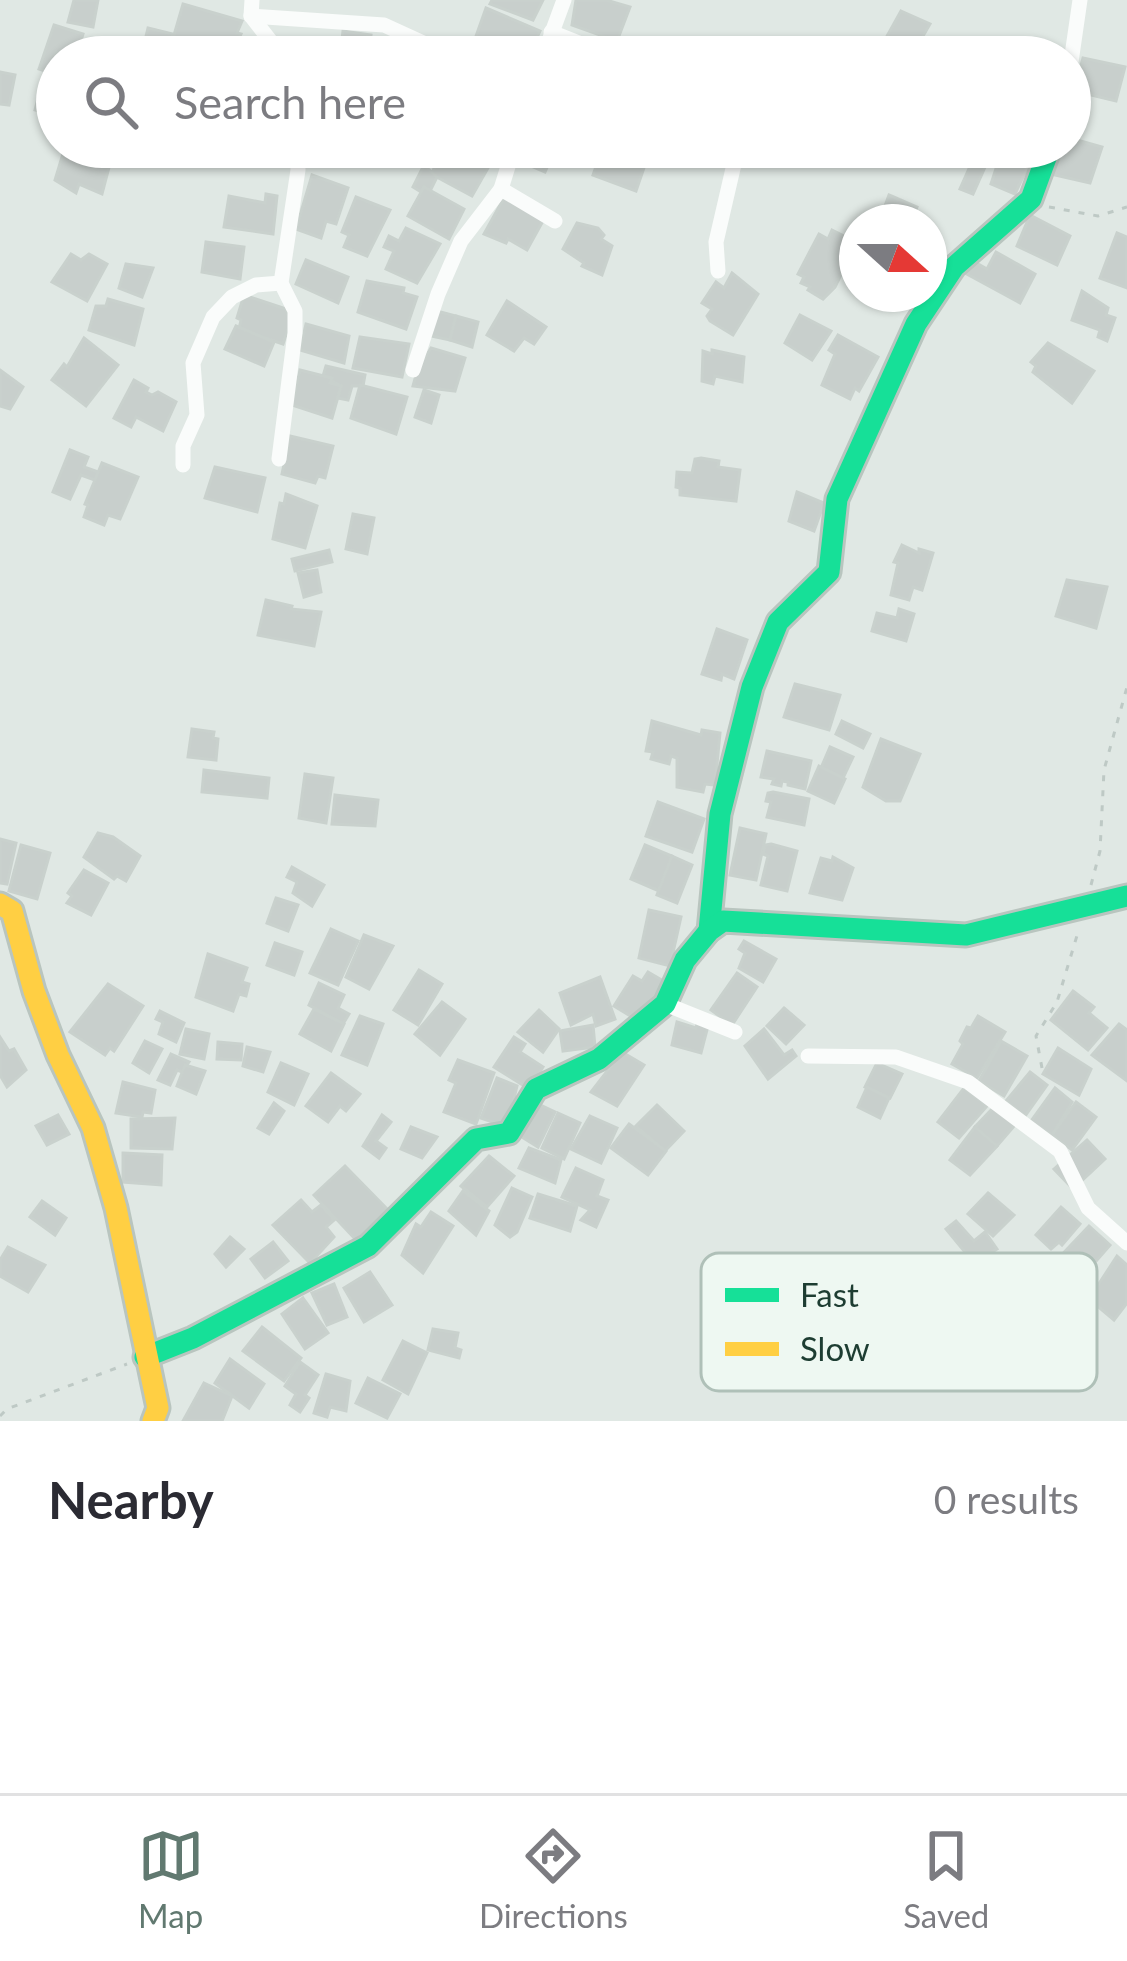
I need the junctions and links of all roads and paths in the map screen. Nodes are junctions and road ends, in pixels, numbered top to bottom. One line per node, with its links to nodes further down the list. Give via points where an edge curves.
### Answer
1 (564, 0): 4 (street)
2 (1080, 0): 9 (street)
3 (252, 8): 5 (street); 6 (street, via 384,25)
4 (551, 32): 7 (street); 8 (street)
5 (270, 36)
6 (408, 36)
7 (550, 36)
8 (561, 36)
9 (1075, 36)
10 (298, 168): 19 (street)
11 (508, 168): 14 (street)
12 (733, 168): 18 (street, via 716,242)
13 (1042, 168): 15 (street)
14 (501, 189): 17 (street); 20 (street, via 461,241)
15 (1031, 199): 16 (path, via 1098,216); 27 (street, via 954,267 916,324 837,499 829,572 778,622 752,687 720,814)
16 (1127, 207)
17 (555, 221)
18 (718, 271)
19 (281, 283): 21 (street, via 295,333); 22 (street, via 256,285 213,317 193,363 196,415)
20 (413, 370)
21 (279, 460)
22 (184, 465)
23 (1127, 687): 26 (path, via 1104,770 1100,851)
24 (1127, 896): 26 (street)
25 (0, 904): 33 (street, via 13,910 34,991 93,1128)
26 (1086, 909): 27 (street, via 966,934 723,921); 31 (path, via 1057,1002 1036,1036)
27 (709, 931): 28 (street)
28 (665, 1004): 29 (street); 33 (street, via 599,1059 536,1089 509,1132 476,1139 368,1246)
29 (735, 1031)
30 (808, 1056): 32 (street, via 896,1057 968,1082 1060,1150 1088,1208)
31 (1042, 1068)
32 (1127, 1243)
33 (145, 1357): 34 (path); 35 (street, via 158,1408)
34 (0, 1416)
35 (153, 1421)

